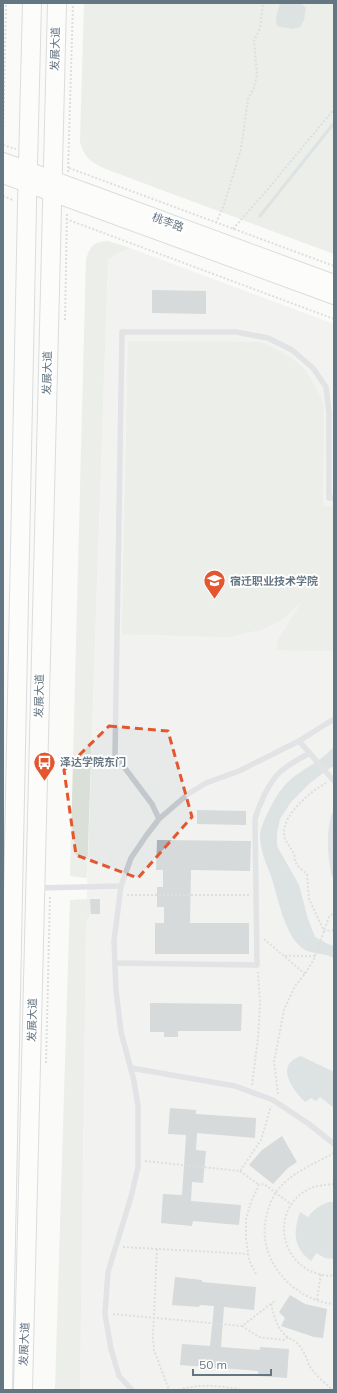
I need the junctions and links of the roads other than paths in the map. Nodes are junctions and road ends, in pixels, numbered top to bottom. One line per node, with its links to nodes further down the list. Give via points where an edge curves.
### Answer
1 (32, 3): 5 (main road, 发展大道)
2 (57, 3): 6 (main road, 发展大道)
3 (3, 161): 5 (main road, 桃李路)
4 (3, 175): 5 (main road, 桃李路)
5 (27, 177): 6 (main road, 桃李路); 22 (main road, 发展大道)
6 (52, 186): 7 (main road, 桃李路, via 223,242); 8 (main road, 桃李路); 18 (main road, 发展大道)
7 (334, 283)
8 (334, 296)
9 (334, 498): 15 (lane, via 329,498 329,414 326,387 313,368 292,350 268,338 236,332 122,332 115,755 152,804)
10 (334, 719): 11 (lane)
11 (299, 741): 12 (lane); 15 (lane, via 238,771 206,783 188,794)
12 (310, 753): 13 (lane); 19 (lane, via 279,773 266,792 255,820 257,965)
13 (333, 781)
14 (334, 815): 16 (lane, via 331,828 331,861)
15 (159, 819): 17 (lane, via 131,858)
16 (334, 874)
17 (121, 886): 18 (lane); 19 (lane, via 114,941)
18 (35, 888): 24 (main road, 发展大道)
19 (115, 963): 20 (lane, via 121,1032)
20 (130, 1068): 21 (lane, via 235,1086 273,1100); 25 (lane, via 138,1106 138,1167 108,1272 106,1314 111,1349 119,1376)
21 (334, 1144)
22 (5, 1149): 23 (main road, 发展大道)
23 (3, 1387)
24 (23, 1390)
25 (132, 1390)

